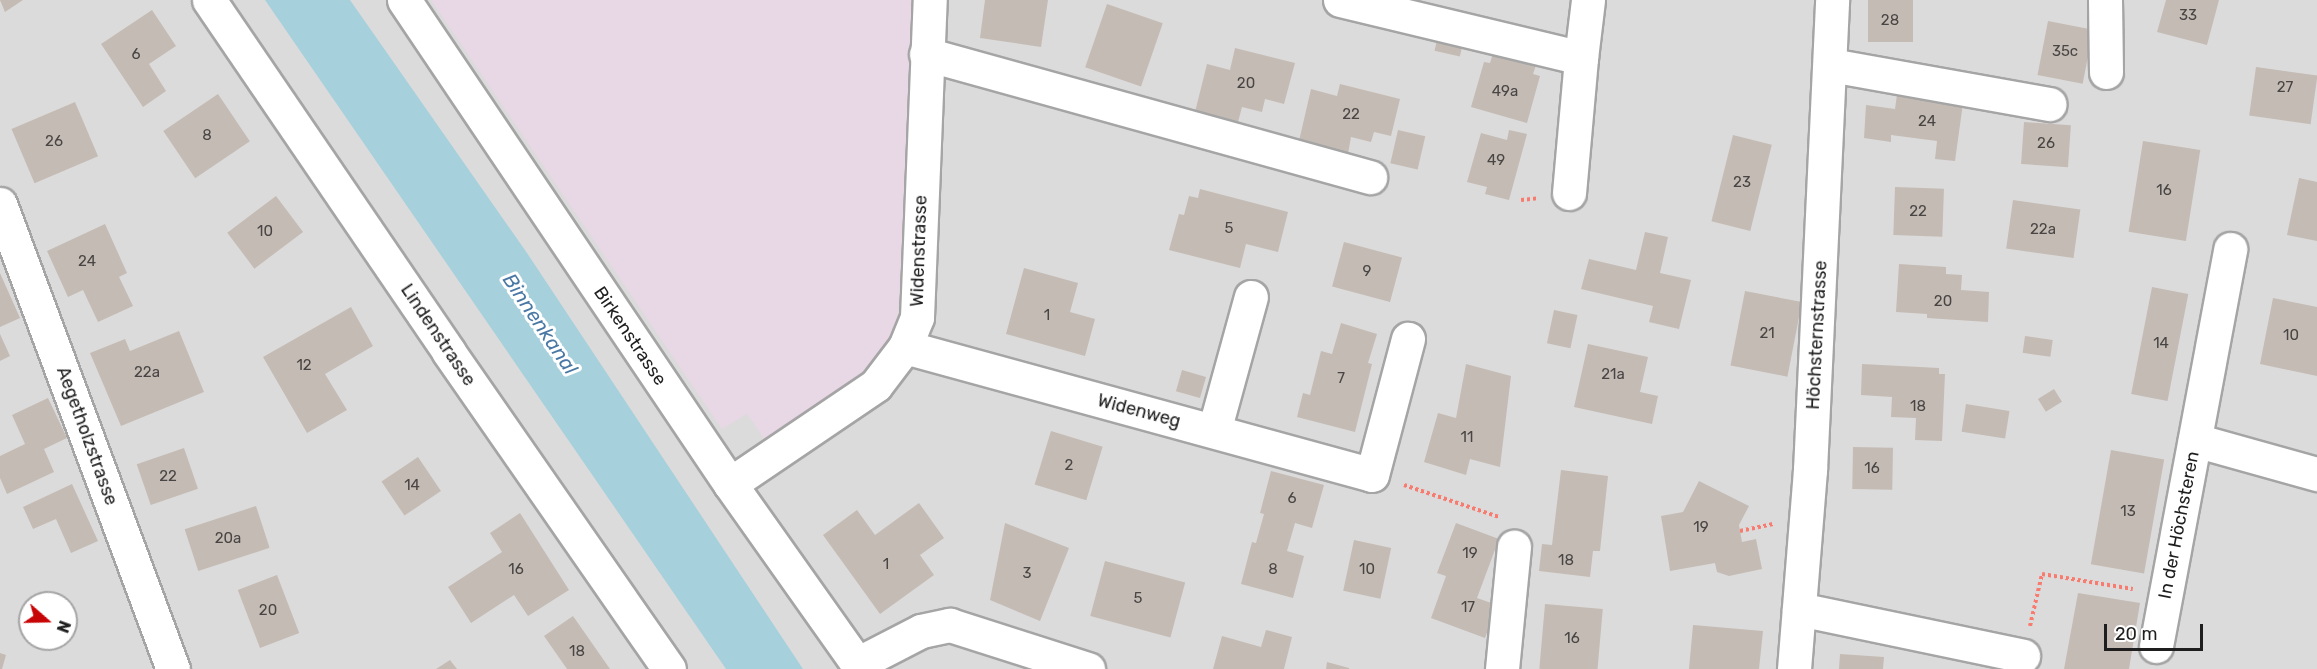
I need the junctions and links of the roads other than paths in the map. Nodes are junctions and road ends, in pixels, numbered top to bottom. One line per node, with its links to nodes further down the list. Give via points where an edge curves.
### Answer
1 (209, 0): 30 (street, Lindenstrasse)
2 (404, 0): 23 (street, Birkenstrasse)
3 (930, 0): 8 (street, Widenstrasse)
4 (1340, 0): 9 (street)
5 (1588, 0): 9 (street)
6 (1833, 0): 10 (street, Höchsternstrasse)
7 (2105, 0): 11 (street)
8 (926, 54): 13 (street); 19 (street, Widenstrasse, via 917,317)
9 (1581, 58): 14 (street)
10 (1830, 65): 12 (street); 25 (street, Höchsternstrasse, via 1810,470)
11 (2106, 72)
12 (2050, 104)
13 (1370, 177)
14 (1569, 193)
15 (0, 204): 29 (street, Aegetholzstrasse)
16 (2230, 249): 21 (street, In der Höchsteren)
17 (1251, 297): 20 (street)
18 (1408, 339): 20 (street, Widenweg, via 1372,475)
19 (905, 347): 20 (street, Widenweg); 23 (street, Widenstrasse, via 876,385)
20 (1214, 432)
21 (2195, 440): 22 (street, In der Höchsteren); 26 (street, In der Höchsteren)
22 (2317, 474)
23 (730, 484): 28 (street, Birkenstrasse)
24 (1514, 547): 32 (street)
25 (1799, 609): 27 (street); 33 (street, Höchsternstrasse)
26 (2156, 646)
27 (2023, 656)
28 (859, 667): 31 (street, via 921,631 950,626)
29 (173, 669)
30 (669, 669)
31 (1088, 669)
32 (1502, 669)
33 (1794, 669)

